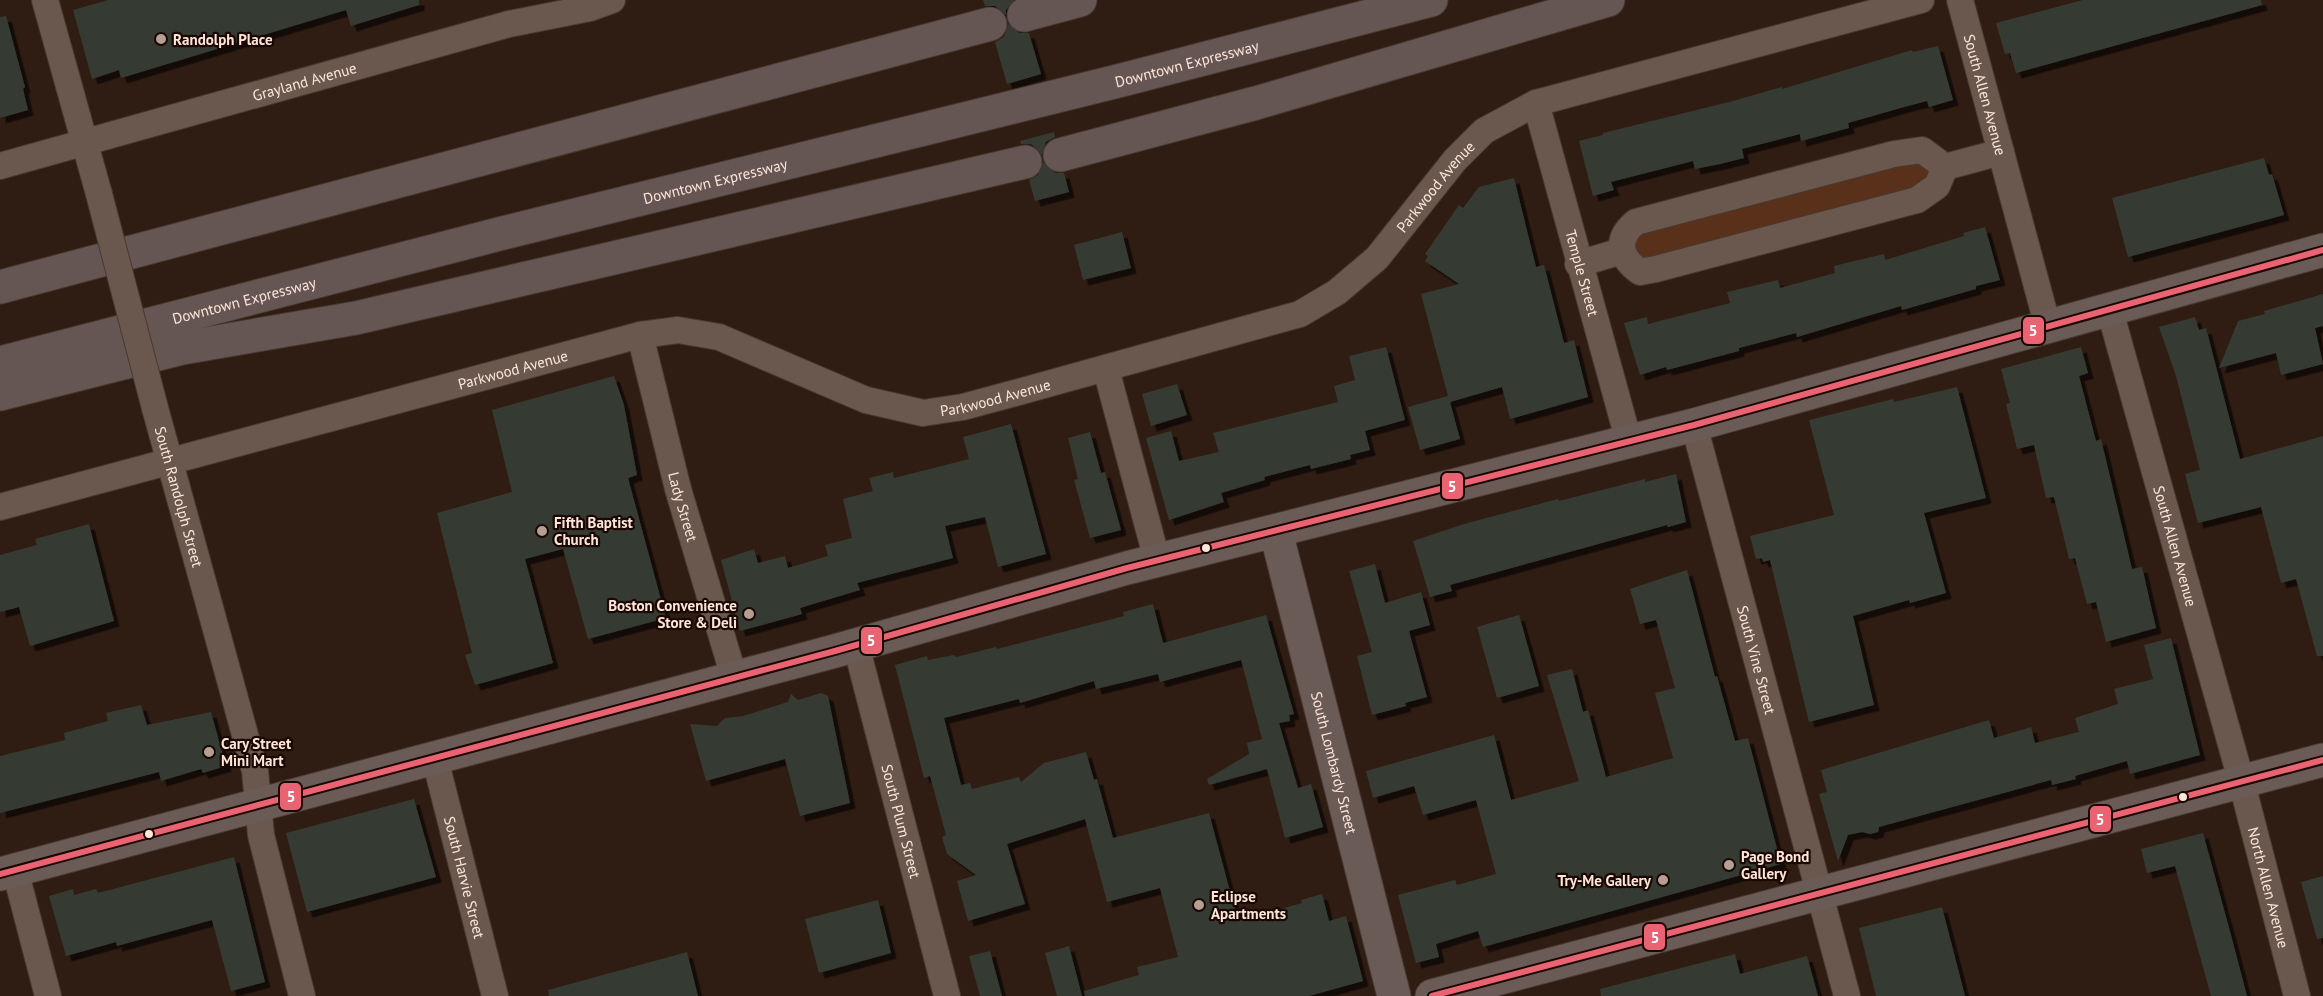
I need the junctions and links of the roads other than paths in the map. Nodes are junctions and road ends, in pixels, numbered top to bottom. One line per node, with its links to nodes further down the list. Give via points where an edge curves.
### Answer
1 (45, 0): 11 (street, South Randolph Street)
2 (612, 0): 11 (street, Grayland Avenue, via 499,27)
3 (1080, 0): 8 (highway)
4 (1431, 0): 25 (highway, Downtown Expressway)
5 (1608, 0): 13 (highway, via 1256,103)
6 (1921, 0): 10 (street, Parkwood Avenue)
7 (1960, 0): 12 (street, South Allen Avenue)
8 (1024, 15)
9 (990, 24): 20 (highway)
10 (1536, 103): 19 (street, Temple Street); 26 (street, Parkwood Avenue, via 1484,131 1455,160 1377,258 1337,292 1300,314)
11 (84, 142): 15 (street, Grayland Avenue); 31 (street, South Randolph Street, bridge)
12 (2001, 152): 16 (street); 23 (street, South Allen Avenue)
13 (1060, 155)
14 (1025, 162): 22 (highway)
15 (0, 166)
16 (1945, 167): 18 (street, via 1922,150 1894,154 1636,222 1626,230); 18 (street, via 1937,186 1917,200 1663,267 1640,272 1628,263)
17 (2323, 250): 21 (main road)
18 (1622, 251): 19 (street)
19 (1578, 264): 30 (street, Temple Street)
20 (0, 287)
21 (2110, 311): 23 (main road); 39 (street, South Allen Avenue)
22 (356, 318): 27 (highway, via 182,348); 28 (highway, via 261,349)
23 (2048, 327): 29 (main road)
24 (640, 335): 26 (street, Parkwood Avenue, via 678,330 719,337 866,400 922,413 963,407); 31 (street, Parkwood Avenue); 36 (street, Lady Street, via 678,489)
25 (0, 363)
26 (1106, 369): 34 (street)
27 (0, 394)
28 (0, 416)
29 (1694, 425): 30 (main road); 42 (street, South Vine Street)
30 (1629, 442): 33 (main road)
31 (170, 462): 32 (street, Parkwood Avenue); 40 (street, South Randolph Street, via 255,771)
32 (0, 507)
33 (1276, 532): 34 (main road); 47 (main road, South Lombardy Street)
34 (1157, 560): 35 (main road)
35 (856, 645): 36 (main road); 46 (street, South Plum Street)
36 (734, 677): 37 (main road)
37 (435, 759): 40 (main road); 45 (street, South Harvie Street)
38 (2323, 760): 39 (main road)
39 (2241, 780): 42 (main road); 50 (street, North Allen Avenue)
40 (258, 805): 41 (main road); 44 (street, South Randolph Street, via 261,835)
41 (8, 872): 43 (street)
42 (1819, 893): 48 (main road); 49 (street, South Vine Street)
43 (48, 996)
44 (302, 996)
45 (495, 996)
46 (947, 996)
47 (1394, 996)
48 (1432, 996)
49 (1848, 996)
50 (2297, 996)

